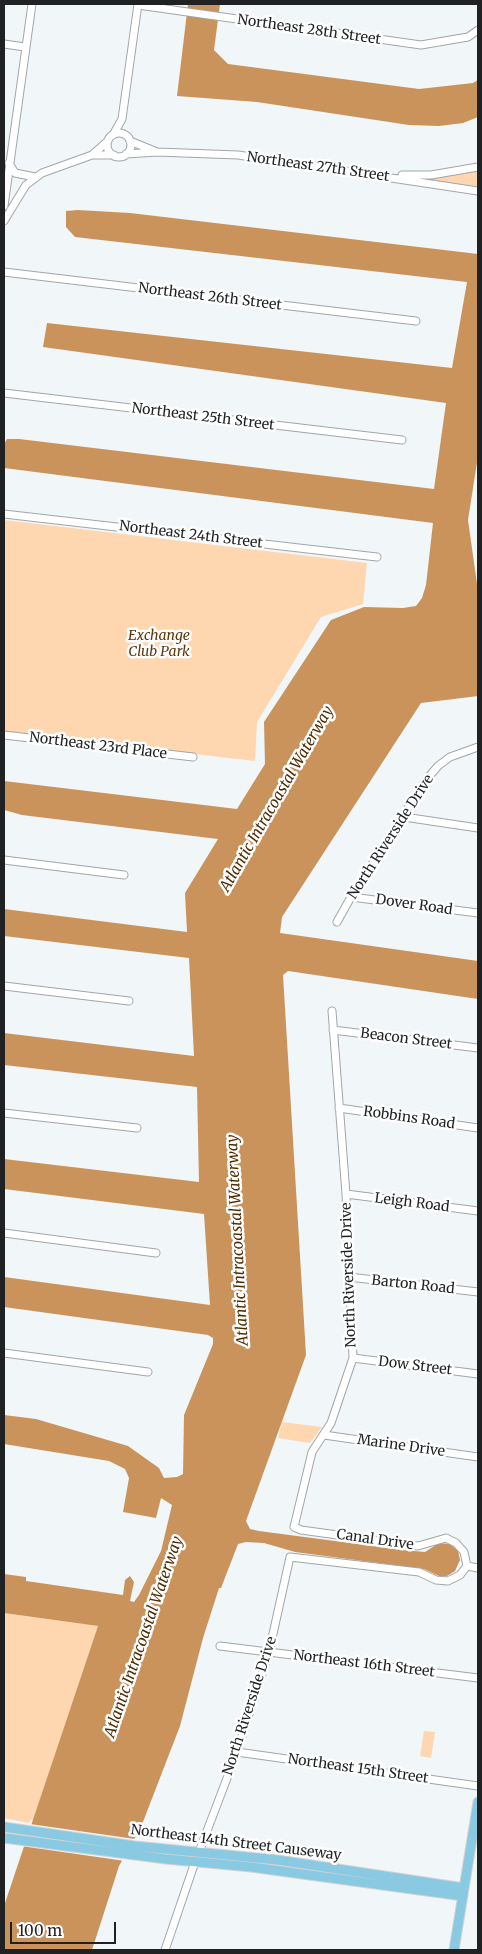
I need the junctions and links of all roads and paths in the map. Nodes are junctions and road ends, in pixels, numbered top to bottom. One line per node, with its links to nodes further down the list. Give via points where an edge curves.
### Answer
1 (32, 4): 5 (street)
2 (138, 4): 3 (street, Northeast 28th Street, via 421,46 468,37); 6 (street)
3 (478, 30)
4 (4, 44): 5 (street)
5 (25, 48): 13 (street)
6 (122, 119): 7 (street); 8 (street)
7 (111, 138): 8 (street, via 121,133); 10 (street); 12 (street, via 108,149)
8 (129, 139): 9 (street, Northeast 27th Street); 11 (street, via 131,146)
9 (157, 152): 11 (street, Northeast 27th Street); 15 (street, Northeast 27th Street, via 238,155)
10 (92, 154): 12 (street); 16 (street)
11 (126, 154): 12 (street)
12 (114, 155)
13 (9, 162): 16 (street, via 15,173); 18 (street)
14 (478, 167): 15 (street, via 431,175)
15 (380, 176): 17 (street, Northeast 27th Street)
16 (35, 177): 19 (street, via 16,197)
17 (478, 191)
18 (4, 206)
19 (4, 220)
20 (4, 272): 21 (street, Northeast 26th Street)
21 (416, 321)
22 (4, 394): 23 (street, Northeast 25th Street)
23 (402, 440)
24 (4, 514): 25 (street, Northeast 24th Street)
25 (377, 557)
26 (4, 735): 28 (street, Northeast 23rd Place)
27 (478, 747): 29 (street, North Riverside Drive, via 462,751 438,766)
28 (193, 757)
29 (404, 817): 30 (street); 33 (street, North Riverside Drive)
30 (478, 828)
31 (4, 860): 32 (street)
32 (124, 875)
33 (350, 896): 34 (street, Dover Road); 35 (street, North Riverside Drive)
34 (478, 914)
35 (337, 922)
36 (4, 986): 37 (street)
37 (129, 1001)
38 (332, 1011): 39 (street, North Riverside Drive)
39 (333, 1030): 40 (street, Beacon Street); 41 (street, North Riverside Drive)
40 (478, 1048)
41 (339, 1108): 44 (street, Robbins Road); 45 (street, North Riverside Drive)
42 (4, 1113): 43 (street)
43 (137, 1128)
44 (478, 1128)
45 (346, 1194): 46 (street, Leigh Road); 49 (street, North Riverside Drive)
46 (478, 1211)
47 (4, 1233): 48 (street)
48 (156, 1253)
49 (349, 1277): 50 (street, Barton Road); 52 (street, North Riverside Drive)
50 (478, 1292)
51 (4, 1353): 53 (street)
52 (353, 1358): 54 (street, Dow Street); 55 (street, North Riverside Drive)
53 (148, 1372)
54 (478, 1374)
55 (324, 1435): 56 (street, Marine Drive); 57 (street, North Riverside Drive, via 312,1452)
56 (478, 1457)
57 (294, 1527): 59 (street, Canal Drive, via 418,1546 446,1538 456,1542 464,1552)
58 (290, 1557): 59 (street, Canal Drive, via 419,1572 436,1580 448,1581 460,1575); 62 (street, North Riverside Drive)
59 (467, 1566): 60 (street)
60 (478, 1568)
61 (220, 1646): 62 (street, Northeast 16th Street)
62 (269, 1652): 63 (street, Northeast 16th Street); 64 (street, North Riverside Drive)
63 (478, 1678)
64 (237, 1752): 65 (street, Northeast 15th Street); 71 (street, North Riverside Drive)
65 (478, 1786)
66 (478, 1802): 73 (main road)
67 (4, 1827): 68 (main road, Northeast 14th Street Causeway)
68 (21, 1835): 69 (main road, Northeast 14th Street Causeway); 70 (main road, Northeast 14th Street Causeway)
69 (4, 1838)
70 (134, 1850): 71 (main road, Northeast 14th Street Causeway); 72 (main road, Northeast 14th Street Causeway)
71 (199, 1852): 73 (main road, Northeast 14th Street Causeway, via 278,1860)
72 (195, 1862): 73 (main road, Northeast 14th Street Causeway); 74 (street)
73 (463, 1892): 75 (main road)
74 (165, 1950)
75 (454, 1950)

